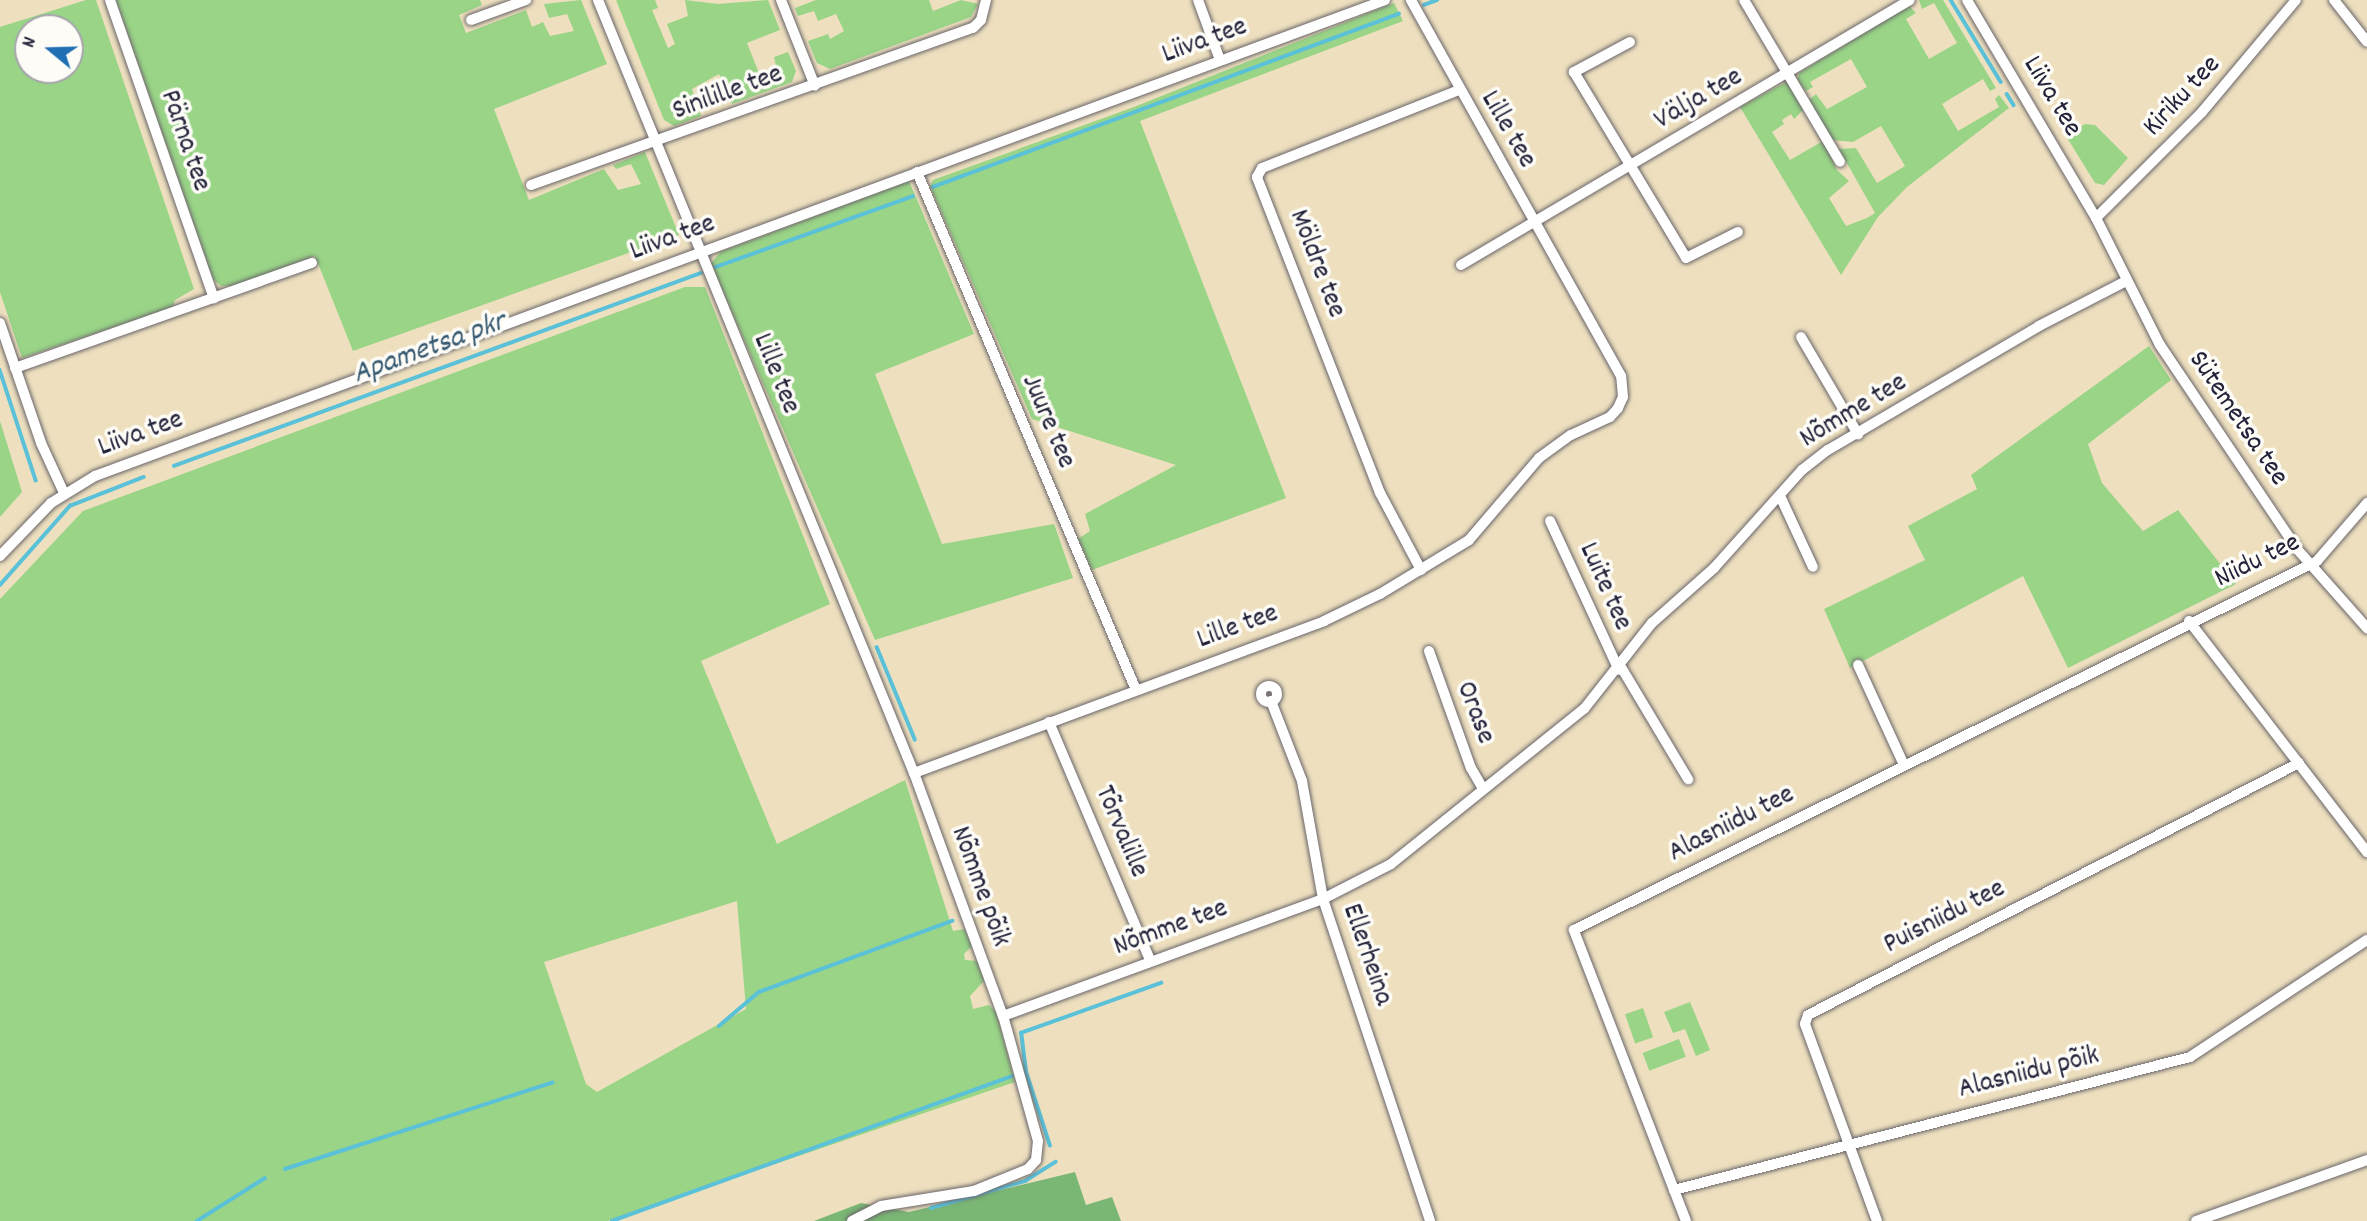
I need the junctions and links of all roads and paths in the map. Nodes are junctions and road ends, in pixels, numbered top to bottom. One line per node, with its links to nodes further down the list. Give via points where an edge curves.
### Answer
1 (110, 0): 33 (street, Pärna tee)
2 (526, 0): 14 (street)
3 (598, 0): 21 (street, Lille tee)
4 (781, 0): 19 (street, Sinilille tee)
5 (986, 0): 19 (street, Sinilille tee, via 981,20 973,28)
6 (1198, 0): 17 (street)
7 (1385, 0): 17 (street, Liiva tee)
8 (1411, 0): 20 (street, Lille tee)
9 (1744, 0): 18 (street, Välja tee)
10 (1909, 0): 18 (street, Välja tee)
11 (1967, 0): 26 (street, Liiva tee)
12 (2296, 0): 26 (street, Kiriku tee, via 2202,112)
13 (2334, 0): 16 (street)
14 (471, 20)
15 (1630, 42): 23 (street, via 1574,72)
16 (2367, 42)
17 (1220, 60): 24 (street, Liiva tee)
18 (1789, 74): 22 (street, Välja tee); 23 (street, Välja tee)
19 (815, 86): 21 (street, Sinilille tee)
20 (1459, 90): 27 (street, Lille tee); 45 (street, Möldre tee, via 1262,168 1257,177 1380,493)
21 (655, 141): 25 (street, Sinilille tee); 29 (street, Lille tee)
22 (1840, 162)
23 (1632, 166): 27 (street, Välja tee); 28 (street, via 1686,258)
24 (917, 172): 29 (street, Liiva tee); 51 (street, Juure tee)
25 (531, 185)
26 (2096, 218): 32 (street, Sütemetsa tee)
27 (1533, 220): 31 (street, Välja tee); 45 (street, Lille tee, via 1621,376 1623,397 1610,418 1571,435 1539,457 1469,540)
28 (1738, 232)
29 (700, 253): 38 (street, Liiva tee, via 95,476); 56 (street, Lille tee)
30 (312, 263): 33 (street)
31 (1461, 265)
32 (2126, 281): 37 (street, Nõmme tee, via 2039,326); 43 (street, Sütemetsa tee, via 2160,345)
33 (214, 298): 36 (street)
34 (0, 323): 36 (street)
35 (1801, 337): 37 (street)
36 (15, 368): 38 (street, via 52,472)
37 (1858, 434): 39 (street, Nõmme tee, via 1802,470)
38 (64, 493): 42 (street, Liiva tee)
39 (1780, 496): 44 (street); 50 (street, Nõmme tee, via 1714,568 1652,623)
40 (2367, 503): 43 (street, Niidu tee, via 2317,561)
41 (1550, 521): 50 (street, Luite tee)
42 (0, 556)
43 (2307, 564): 46 (street, Niidu tee); 47 (street, Sütemetsa tee)
44 (1813, 567)
45 (1421, 570): 51 (street, Lille tee, via 1324,621)
46 (2189, 621): 54 (street); 55 (street, Alasniidu tee)
47 (2367, 628)
48 (1429, 651): 58 (street, Orase, via 1471,768)
49 (1858, 665): 55 (street)
50 (1620, 668): 57 (street); 58 (street, Nõmme tee, via 1584,709)
51 (1136, 690): 53 (street, Lille tee)
52 (1271, 701): 60 (street, Ellerheina, via 1302,781)
53 (1049, 722): 56 (street, Lille tee); 62 (street, Tõrvalille)
54 (2299, 763): 59 (street); 64 (street, Puisniidu tee, via 1819,1006 1805,1024)
55 (1904, 765): 66 (street, Alasniidu tee, via 1574,930)
56 (914, 773): 63 (street, Nõmme põik)
57 (1688, 779)
58 (1483, 789): 60 (street, Nõmme tee, via 1391,864)
59 (2367, 852)
60 (1323, 899): 62 (street, Nõmme tee); 68 (street, Ellerheina)
61 (2367, 940): 64 (street, Alasniidu põik, via 2190,1057)
62 (1150, 960): 63 (street, Nõmme tee)
63 (1003, 1016): 67 (street, via 1038,1141 1036,1160 1028,1169 974,1191 881,1206)
64 (1847, 1144): 66 (street, Alasniidu põik); 70 (street, Puisniidu tee)
65 (2367, 1160): 71 (street)
66 (1674, 1190): 69 (street, Alasniidu tee)
67 (852, 1221)
68 (1430, 1221)
69 (1686, 1221)
70 (1877, 1221)
71 (2196, 1221)

